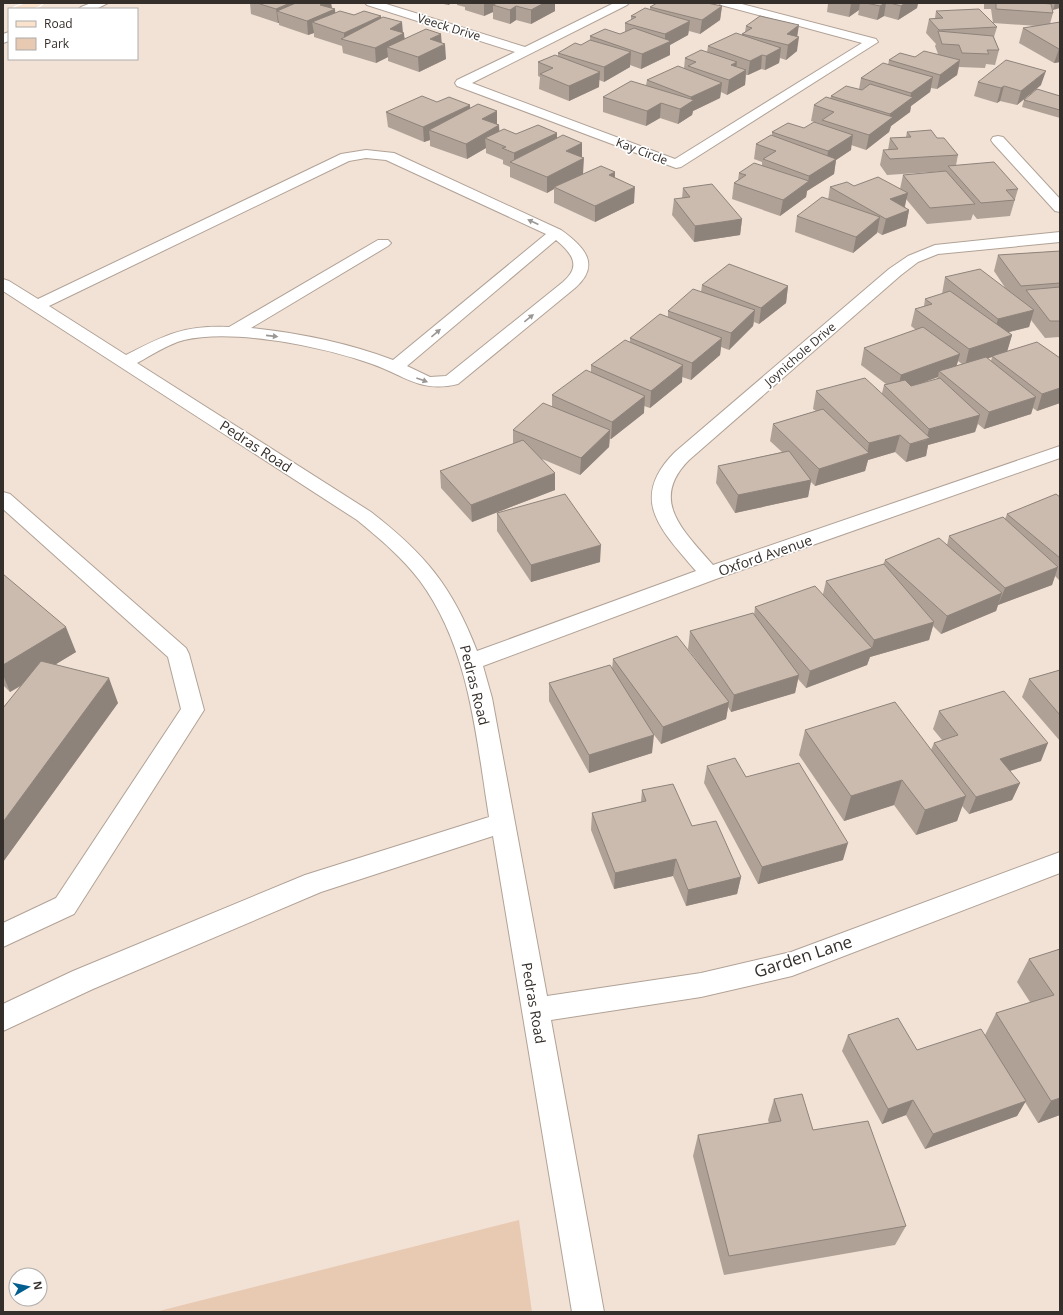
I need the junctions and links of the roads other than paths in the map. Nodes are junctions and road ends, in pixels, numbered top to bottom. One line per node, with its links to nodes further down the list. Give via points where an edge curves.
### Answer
1 (36, 3): 6 (main road)
2 (102, 3): 7 (street)
3 (371, 3): 8 (street, Veeck Drive)
4 (622, 3): 8 (street, Kay Circle)
5 (725, 3): 8 (street, Kay Circle, via 872,42 676,164 461,83)
6 (23, 8)
7 (88, 8)
8 (526, 51)
9 (998, 140): 10 (street)
10 (1060, 208)
11 (556, 233): 15 (street, one-way to 15, via 389,156 366,154 346,157); 18 (street, one-way to 11); 18 (street, one-way to 11, via 433,384 452,380 569,285 579,275 581,265 577,250)
12 (1060, 237): 21 (street, Joynichole Drive, via 960,246 935,250 913,259 682,456 667,473 661,489 663,511 674,530)
13 (383, 243): 16 (street)
14 (3, 284): 15 (street, Pedras Road)
15 (37, 306): 17 (street, Pedras Road)
16 (233, 332): 17 (street, via 182,335); 18 (street, one-way to 18, via 294,339 352,352)
17 (125, 362): 22 (street, Pedras Road, via 358,512 398,544 427,575 444,601 459,628)
18 (395, 367)
19 (1060, 452): 21 (street, Oxford Avenue)
20 (3, 498): 25 (street, via 178,654 192,710 65,906)
21 (709, 574): 22 (street, Oxford Avenue)
22 (472, 661): 23 (street, Pedras Road, via 481,698)
23 (502, 823): 26 (street, Pedras Road); 27 (street, via 314,883 83,980)
24 (1060, 862): 26 (street, Garden Lane, via 792,964 701,985)
25 (3, 936)
26 (536, 1010): 28 (street, Pedras Road)
27 (3, 1018)
28 (588, 1312)

